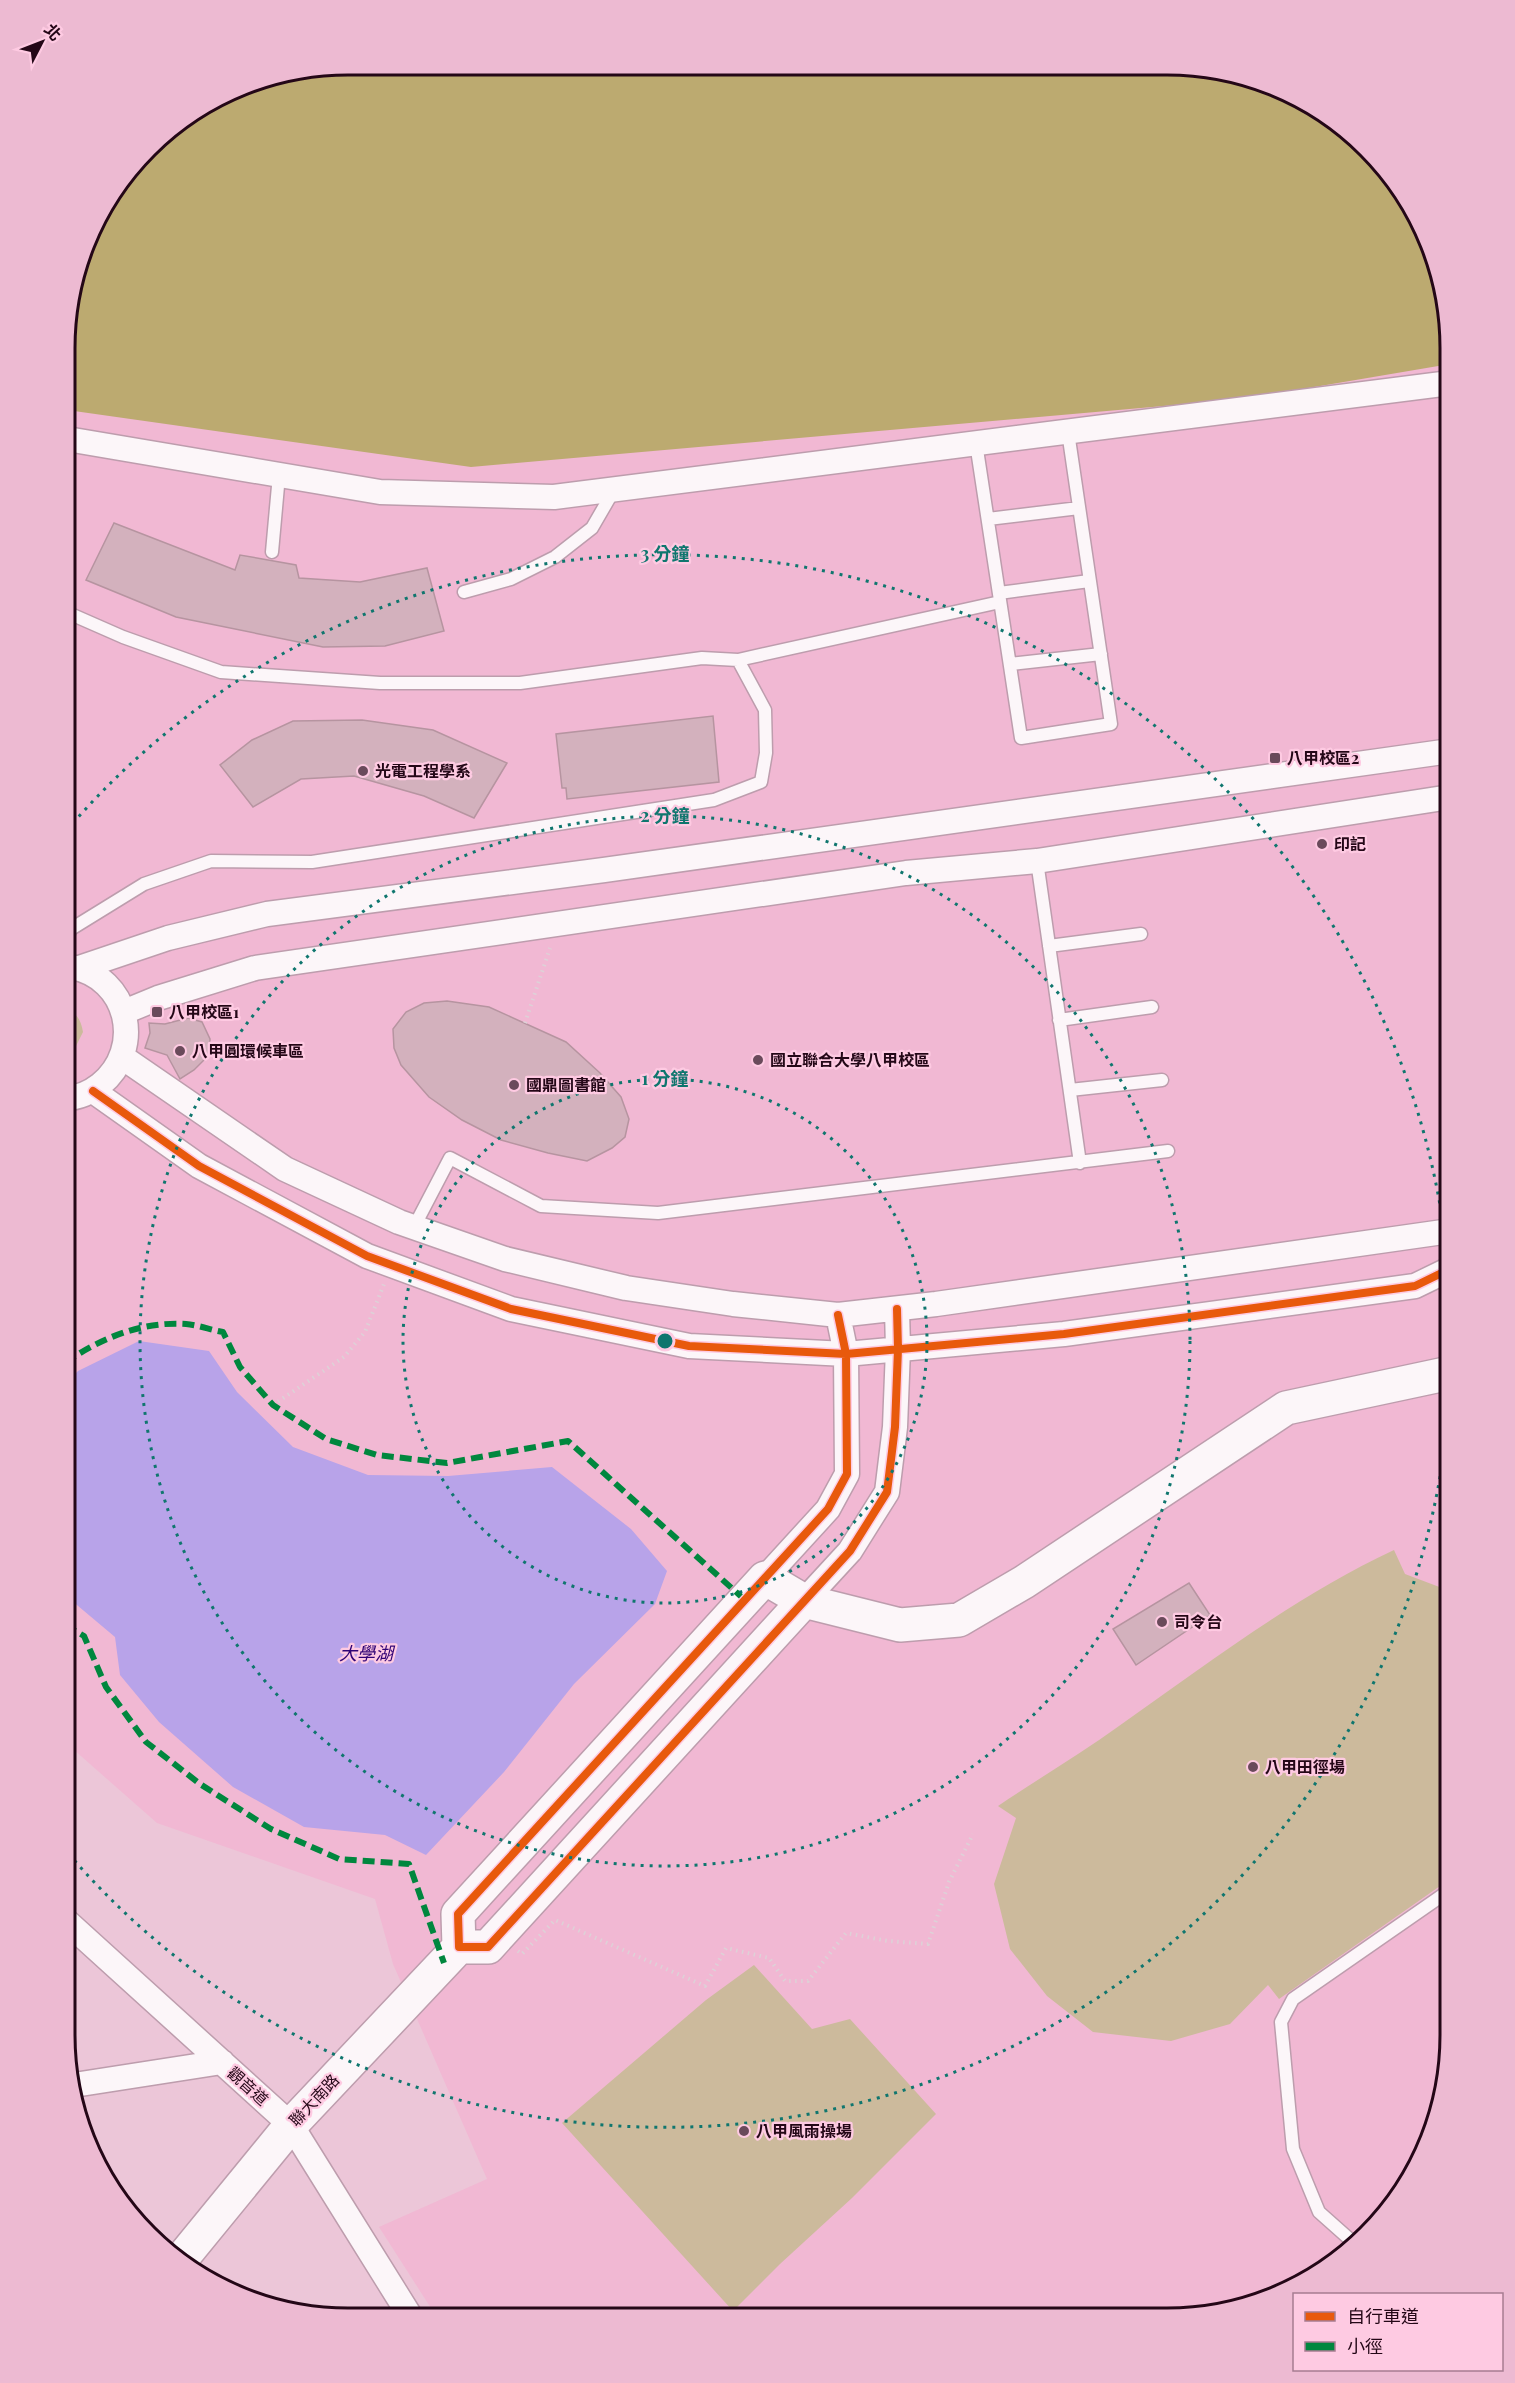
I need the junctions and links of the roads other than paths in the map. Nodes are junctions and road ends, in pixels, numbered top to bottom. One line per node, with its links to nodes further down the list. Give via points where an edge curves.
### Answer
1 (1440, 384): 2 (street)
2 (1068, 432): 4 (street); 7 (lane)
3 (75, 440): 5 (street)
4 (976, 443): 6 (street); 8 (lane)
5 (279, 475): 6 (street, via 380,492 554,497); 9 (lane)
6 (614, 490): 11 (lane, via 592,528 555,557 511,579)
7 (1079, 508): 8 (lane); 10 (lane)
8 (988, 519): 12 (lane)
9 (272, 552)
10 (1089, 581): 12 (lane); 14 (lane)
11 (464, 592)
12 (1000, 598): 15 (lane); 16 (lane)
13 (75, 616): 15 (lane, via 222,672 380,683 520,683 702,658)
14 (1101, 654): 16 (lane); 16 (lane, via 1111,724 1021,738)
15 (738, 660): 20 (lane, via 765,710 766,753 761,782 714,800 312,862 211,861 144,884)
16 (1010, 664)
17 (1440, 752): 23 (street, via 267,914)
18 (1440, 799): 19 (street)
19 (1037, 861): 22 (lane); 26 (street, via 906,873 255,968)
20 (75, 927)
21 (1141, 934): 22 (lane)
22 (1049, 945): 27 (lane)
23 (75, 966)
24 (75, 968): 26 (street, via 99,978 114,992)
25 (1152, 1007): 27 (lane)
26 (124, 1012): 28 (street, via 127,1027)
27 (1059, 1020): 31 (lane)
28 (122, 1058): 30 (street, via 111,1076); 35 (street, via 285,1169)
29 (1162, 1080): 31 (lane)
30 (93, 1090): 32 (street); 41 (street, via 199,1166 367,1256 511,1309 689,1346)
31 (1070, 1090): 34 (lane)
32 (75, 1095)
33 (1168, 1151): 34 (lane)
34 (1080, 1163): 35 (lane, via 658,1214 541,1206 450,1158)
35 (414, 1227): 39 (street, via 505,1259 626,1288)
36 (1440, 1232): 38 (street)
37 (1440, 1274): 40 (street, via 1415,1286 1064,1334)
38 (897, 1309): 39 (street); 40 (street)
39 (838, 1315): 41 (street)
40 (898, 1349): 41 (street); 44 (street, via 887,1492 850,1551)
41 (846, 1354): 43 (street, via 847,1474 828,1509)
42 (1440, 1375): 44 (street, via 1286,1408 1024,1582 959,1620 900,1624)
43 (765, 1578): 44 (street); 47 (street, via 458,1914)
44 (804, 1601): 47 (street, via 488,1947)
45 (1440, 1897): 51 (lane, via 1293,1999 1281,2022 1293,2149 1319,2212)
46 (75, 1929): 48 (street, 觀音道)
47 (459, 1947): 50 (street, 聯大南路)
48 (222, 2062): 49 (street); 50 (street, 觀音道)
49 (79, 2084)
50 (291, 2125): 52 (street, 聯大南路); 53 (street, 觀音道)
51 (1349, 2238)
52 (185, 2254)
53 (405, 2308)

